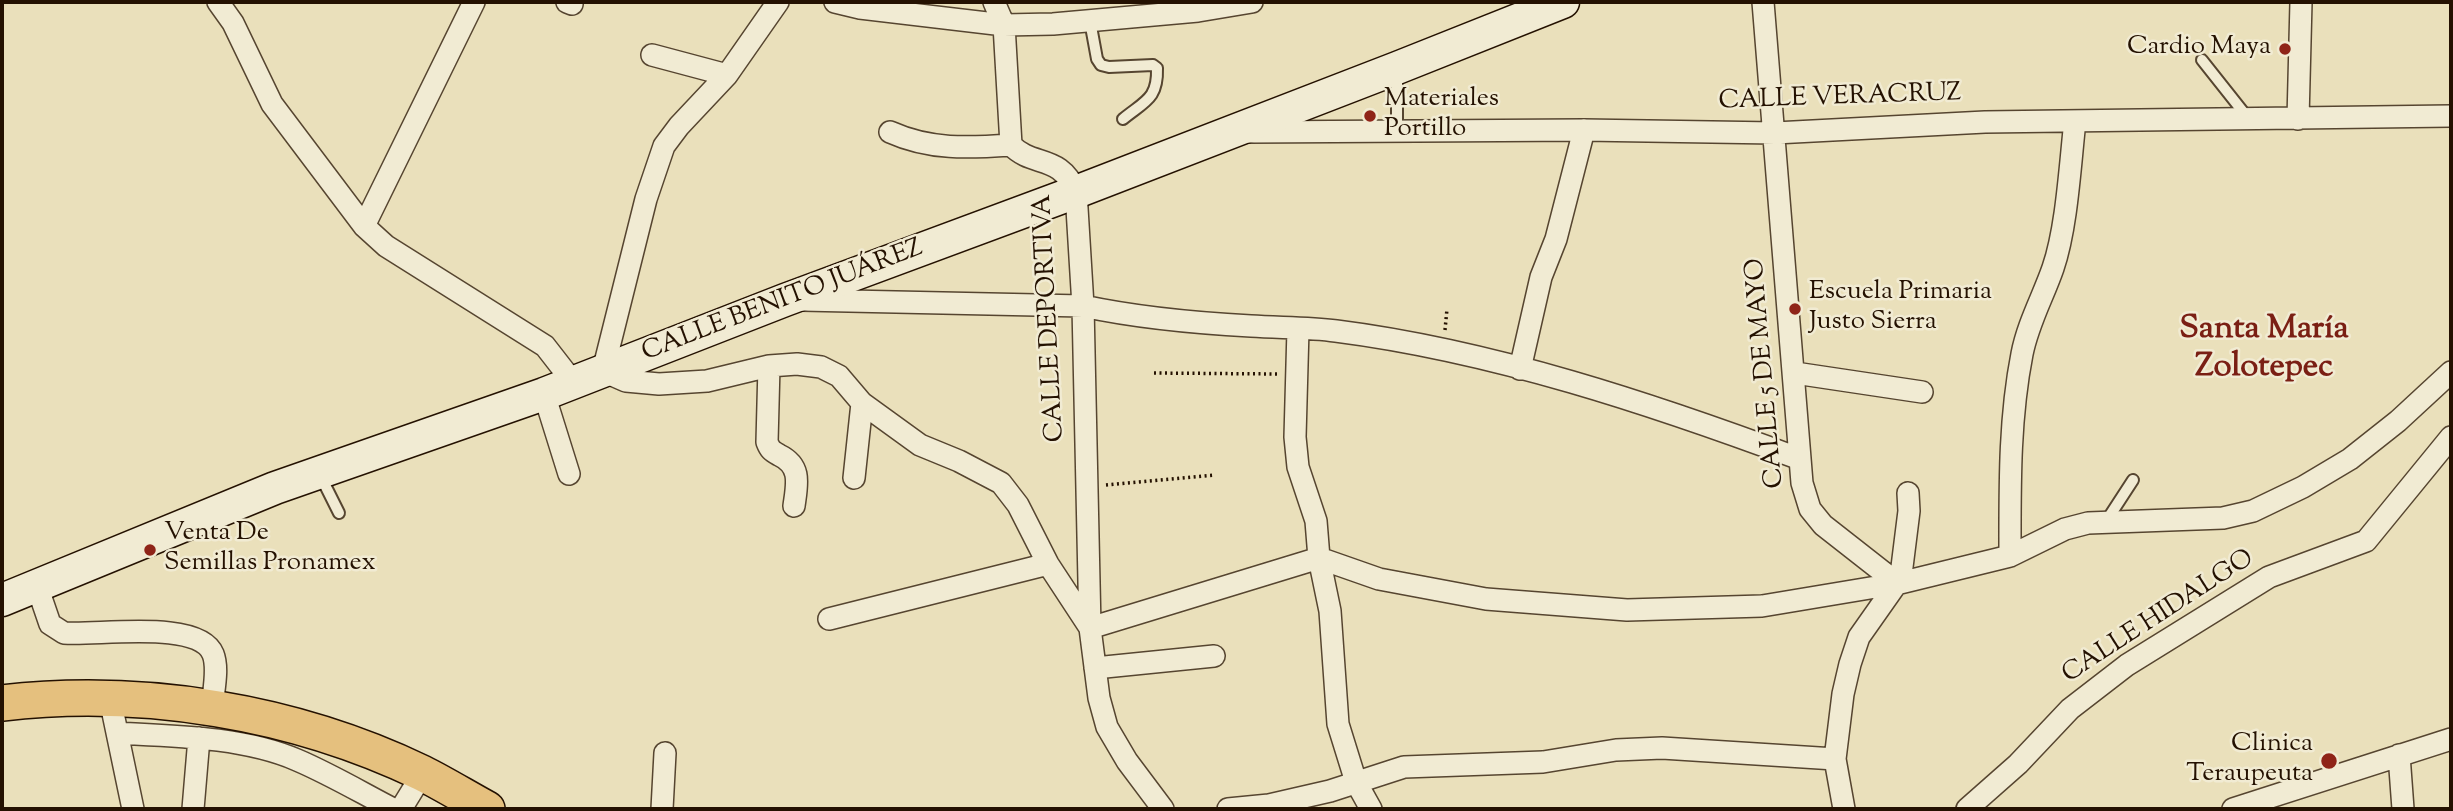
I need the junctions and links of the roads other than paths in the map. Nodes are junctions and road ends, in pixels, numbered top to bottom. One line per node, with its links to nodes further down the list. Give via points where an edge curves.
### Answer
1 (218, 2): 28 (street, via 272,104)
2 (474, 2): 28 (street)
3 (778, 2): 15 (street)
4 (835, 2): 11 (street)
5 (994, 2): 11 (street)
6 (1252, 2): 10 (street)
7 (1563, 2): 14 (main road, CALLE BENITO JUÁREZ)
8 (1763, 2): 25 (street, CALLE 5 DE MAYO)
9 (2301, 2): 19 (street)
10 (1090, 21): 11 (street); 18 (lane, via 1101,65 1157,68 1152,95)
11 (1004, 25): 26 (street)
12 (652, 55): 15 (street)
13 (2202, 60): 17 (lane)
14 (1397, 68): 22 (lane); 24 (main road, CALLE BENITO JUÁREZ)
15 (727, 75): 34 (street, via 664,146 646,199)
16 (2451, 116): 19 (street, CALLE VERACRUZ)
17 (2248, 118): 19 (street, CALLE VERACRUZ); 20 (street, CALLE VERACRUZ)
18 (1123, 119)
19 (2298, 119)
20 (2075, 121): 25 (street, CALLE VERACRUZ); 51 (street, via 2059,241 2022,352 2010,471)
21 (1584, 130): 22 (street, CALLE VERACRUZ); 25 (street, CALLE VERACRUZ); 33 (street, via 1556,239 1541,277)
22 (1397, 131): 24 (street, CALLE VERACRUZ)
23 (890, 132): 26 (street, via 932,146)
24 (1230, 132): 27 (main road, CALLE BENITO JUÁREZ)
25 (1775, 133): 36 (street, CALLE 5 DE MAYO)
26 (1011, 145): 27 (street, CALLE DEPORTIVA, via 1023,155 1060,169)
27 (1076, 192): 29 (main road, CALLE BENITO JUÁREZ); 30 (street, CALLE DEPORTIVA)
28 (364, 226): 37 (street, via 386,247 545,346)
29 (785, 300): 30 (street); 34 (main road, CALLE BENITO JUÁREZ)
30 (1083, 306): 31 (street, via 1196,323); 58 (street, CALLE DEPORTIVA)
31 (1298, 329): 33 (street, via 1334,330 1443,349); 52 (street, via 1295,437 1298,467 1313,507)
32 (769, 366): 34 (street, via 706,380 659,384 626,381); 40 (street, via 821,367 839,376); 48 (street, via 767,442 798,474)
33 (1520, 369): 42 (street, via 1671,413)
34 (603, 371): 37 (main road, CALLE BENITO JUÁREZ)
35 (2451, 372): 50 (street, via 2350,459 2253,511 2223,518)
36 (1795, 373): 38 (street); 42 (street, CALLE 5 DE MAYO)
37 (573, 382): 39 (main road, CALLE BENITO JUÁREZ)
38 (1922, 392)
39 (544, 394): 43 (main road, CALLE BENITO JUÁREZ); 44 (street)
40 (862, 402): 45 (street); 53 (street, via 920,445 1000,483 1018,505)
41 (2451, 437): 81 (street, CALLE HIDALGO, via 2366,541 2269,577 2127,665 2070,709)
42 (1800, 459): 54 (street, CALLE 5 DE MAYO, via 1810,509 1847,546)
43 (319, 473): 49 (lane); 55 (main road, CALLE BENITO JUÁREZ)
44 (569, 474)
45 (853, 478)
46 (2133, 480): 50 (lane)
47 (1908, 493): 54 (street)
48 (794, 506)
49 (340, 513)
50 (2105, 523): 51 (street, via 2065,528)
51 (2010, 556): 54 (street)
52 (1319, 558): 54 (street, via 1379,579 1486,599 1627,610 1762,606); 58 (street); 70 (street, via 1330,611 1338,724)
53 (1048, 565): 57 (street); 58 (street)
54 (1898, 583): 68 (street, via 1859,637 1843,694)
55 (37, 586): 56 (main road, CALLE BENITO JUÁREZ); 63 (street, via 50,624 64,633 174,632 204,642 215,664)
56 (2, 600)
57 (829, 620)
58 (1090, 628): 60 (street, CALLE DEPORTIVA)
59 (1214, 656): 60 (street)
60 (1095, 668): 77 (street, CALLE DEPORTIVA, via 1107,727)
61 (110, 699): 62 (main road); 63 (main road, via 160,701); 64 (street)
62 (2, 704)
63 (205, 723): 64 (street); 69 (main road, via 283,723); 72 (street); 73 (street, via 298,760)
64 (117, 733): 71 (street)
65 (2451, 739): 67 (street)
66 (665, 752): 76 (street)
67 (2399, 755): 82 (street); 83 (street)
68 (1835, 759): 70 (street, via 1651,748 1544,762 1404,767); 80 (street)
69 (423, 773): 74 (street); 75 (main road)
70 (1356, 782): 78 (street, via 1269,805); 79 (street)
71 (133, 809)
72 (193, 809)
73 (393, 809)
74 (401, 809)
75 (487, 809)
76 (662, 809)
77 (1163, 809)
78 (1228, 809)
79 (1371, 809)
80 (1844, 809)
81 (1967, 809)
82 (2233, 809)
83 (2403, 809)

